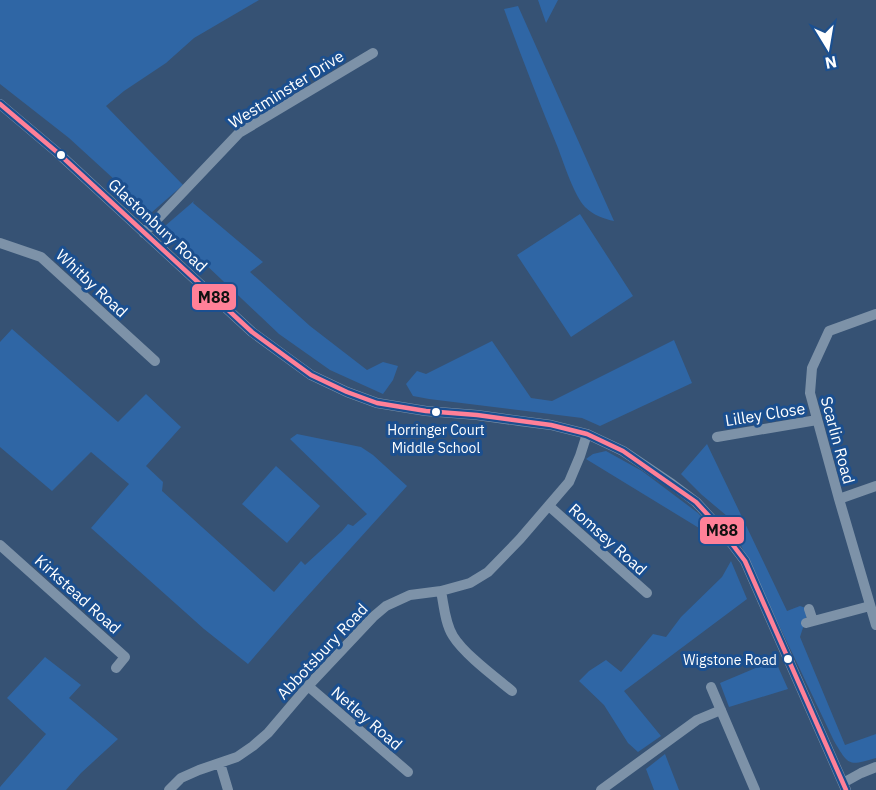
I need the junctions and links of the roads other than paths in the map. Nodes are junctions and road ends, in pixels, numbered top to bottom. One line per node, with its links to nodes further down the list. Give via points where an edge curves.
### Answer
1 (374, 53): 3 (street, Westminster Drive, via 238,133)
2 (0, 104): 3 (street, Glastonbury Road)
3 (144, 233): 8 (street, Glastonbury Road, via 252,332 311,375 346,392 386,405 551,425)
4 (0, 243): 6 (street, Whitby Road, via 41,257)
5 (876, 314): 7 (street, Scarlin Road, via 829,331 812,368 810,393)
6 (155, 361)
7 (817, 420): 9 (street, Lilley Close); 11 (street, Scarlin Road)
8 (586, 434): 12 (street, Abbotsbury Road, via 569,482); 27 (street, Glastonbury Road, via 623,451 696,502 745,561)
9 (717, 437)
10 (876, 486): 11 (street)
11 (839, 499): 16 (street, Scarlin Road)
12 (549, 506): 14 (street, Abbotsbury Road, via 488,572 470,583); 15 (street, Romsey Road)
13 (0, 545): 19 (street, Kirkstead Road, via 125,657)
14 (441, 591): 20 (street, Abbotsbury Road, via 410,595 386,606); 22 (street, via 453,636)
15 (647, 593)
16 (870, 606): 17 (street, via 809,622); 18 (street, Scarlin Road)
17 (809, 609)
18 (876, 625)
19 (116, 668)
20 (308, 686): 24 (street, Abbotsbury Road, via 268,733 237,757); 26 (street, Netley Road)
21 (711, 687): 23 (street)
22 (512, 691)
23 (721, 710): 30 (street, via 697,720); 31 (street)
24 (220, 763): 28 (street, Abbotsbury Road, via 181,778); 29 (street)
25 (876, 767): 27 (street)
26 (408, 772)
27 (844, 786)
28 (169, 790)
29 (228, 790)
30 (601, 790)
31 (755, 790)

